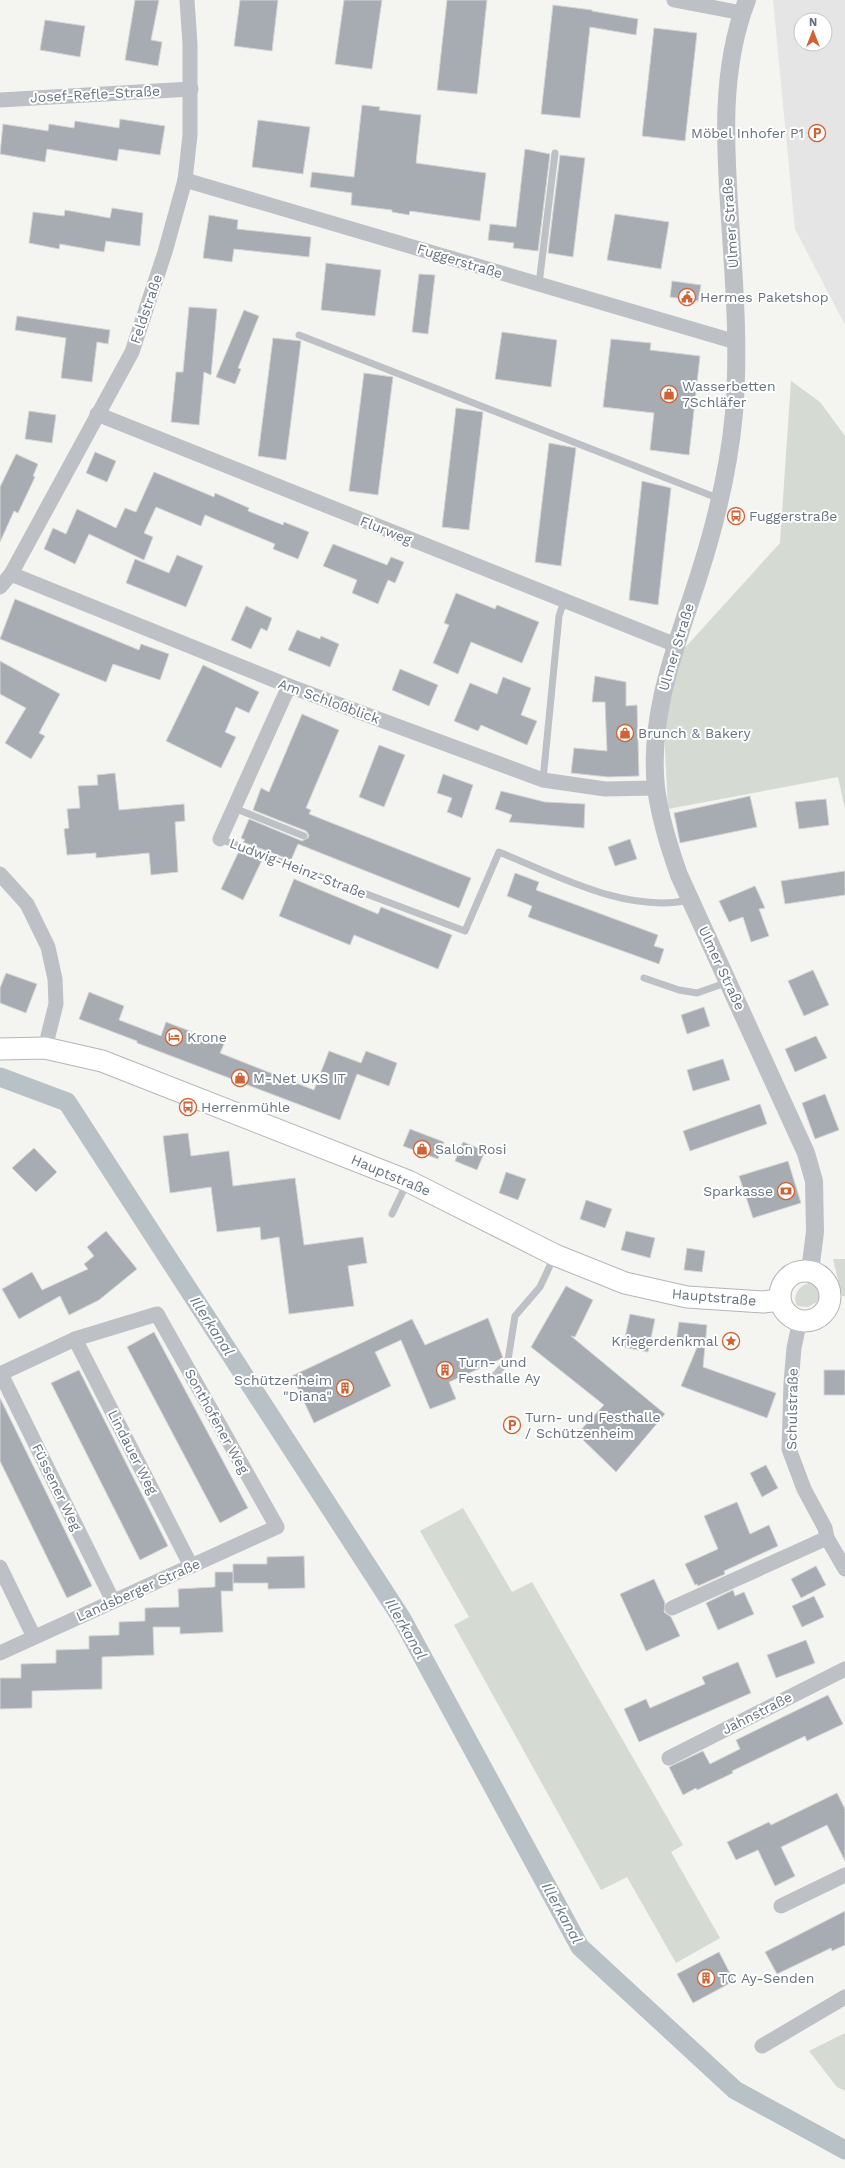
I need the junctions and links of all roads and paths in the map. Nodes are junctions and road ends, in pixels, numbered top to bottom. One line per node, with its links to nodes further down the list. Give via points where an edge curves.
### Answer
1 (187, 0): 4 (street, Feldstraße)
2 (674, 0): 3 (street)
3 (744, 7): 10 (street, Ulmer Straße, via 733,48 727,102 726,170 732,236)
4 (191, 89): 5 (street, Josef-Refle-Straße); 7 (street, Feldstraße, via 190,135)
5 (0, 100)
6 (555, 153): 8 (lane)
7 (185, 180): 8 (street, Fuggerstraße); 11 (street, Feldstraße, via 165,252 132,352)
8 (539, 284): 10 (street, Fuggerstraße)
9 (299, 335): 12 (lane)
10 (736, 342): 12 (street, Ulmer Straße, via 730,455)
11 (97, 414): 13 (street, Feldstraße); 15 (street, Flurweg)
12 (721, 500): 16 (street, Ulmer Straße)
13 (10, 574): 14 (street, Feldstraße); 17 (street, Am Schloßblick)
14 (0, 587)
15 (564, 601): 16 (street, Flurweg); 18 (lane, via 559,616)
16 (676, 645): 19 (street, Ulmer Straße, via 662,696 656,738)
17 (289, 686): 18 (street, Am Schloßblick); 20 (street, Ludwig-Heinz-Straße)
18 (543, 780): 19 (street, Am Schloßblick, via 605,789)
19 (656, 788): 24 (street, Ulmer Straße, via 669,848)
20 (234, 808): 21 (lane); 22 (street, Ludwig-Heinz-Straße)
21 (304, 836)
22 (220, 839): 24 (lane, Ludwig-Heinz-Straße, via 465,931 499,852 595,890 642,903 671,904)
23 (0, 874): 27 (street, via 27,904 48,947 55,978 56,1004)
24 (690, 900): 26 (street, Ulmer Straße)
25 (644, 978): 26 (lane, via 697,993)
26 (728, 982): 32 (street, Ulmer Straße, via 806,1153 814,1180 815,1232)
27 (45, 1048): 28 (main road, Hauptstraße); 29 (main road, Hauptstraße, via 102,1062)
28 (1, 1049)
29 (408, 1181): 30 (lane); 31 (main road, Hauptstraße)
30 (392, 1214)
31 (555, 1255): 33 (main road, Hauptstraße, via 625,1283 675,1295 763,1302); 38 (lane, via 540,1287 515,1316 508,1360)
32 (810, 1271): 33 (main road, via 796,1272 785,1279 780,1290); 34 (main road, via 821,1276 830,1288 830,1300)
33 (780, 1300): 35 (main road, via 786,1313)
34 (837, 1309): 35 (main road, via 809,1321)
35 (800, 1320): 40 (street, Schulstraße, via 792,1369 789,1449 804,1489 825,1528)
36 (76, 1338): 37 (street); 39 (street, Sonthofener Weg, via 157,1314); 41 (street, Lindauer Weg)
37 (1, 1374): 44 (street, Füssener Weg)
38 (492, 1379)
39 (277, 1527): 41 (street, Landsberger Straße)
40 (827, 1538): 43 (street, Schulstraße); 45 (street)
41 (191, 1566): 44 (street, Landsberger Straße)
42 (0, 1567): 46 (street)
43 (845, 1569)
44 (113, 1600): 46 (street, Landsberger Straße)
45 (672, 1608)
46 (34, 1637): 47 (street, Landsberger Straße)
47 (0, 1653)
48 (845, 1669): 49 (street, Jahnstraße)
49 (669, 1758)
50 (845, 1875): 51 (street)
51 (781, 1906)
52 (845, 1997): 53 (street)
53 (762, 2046)

